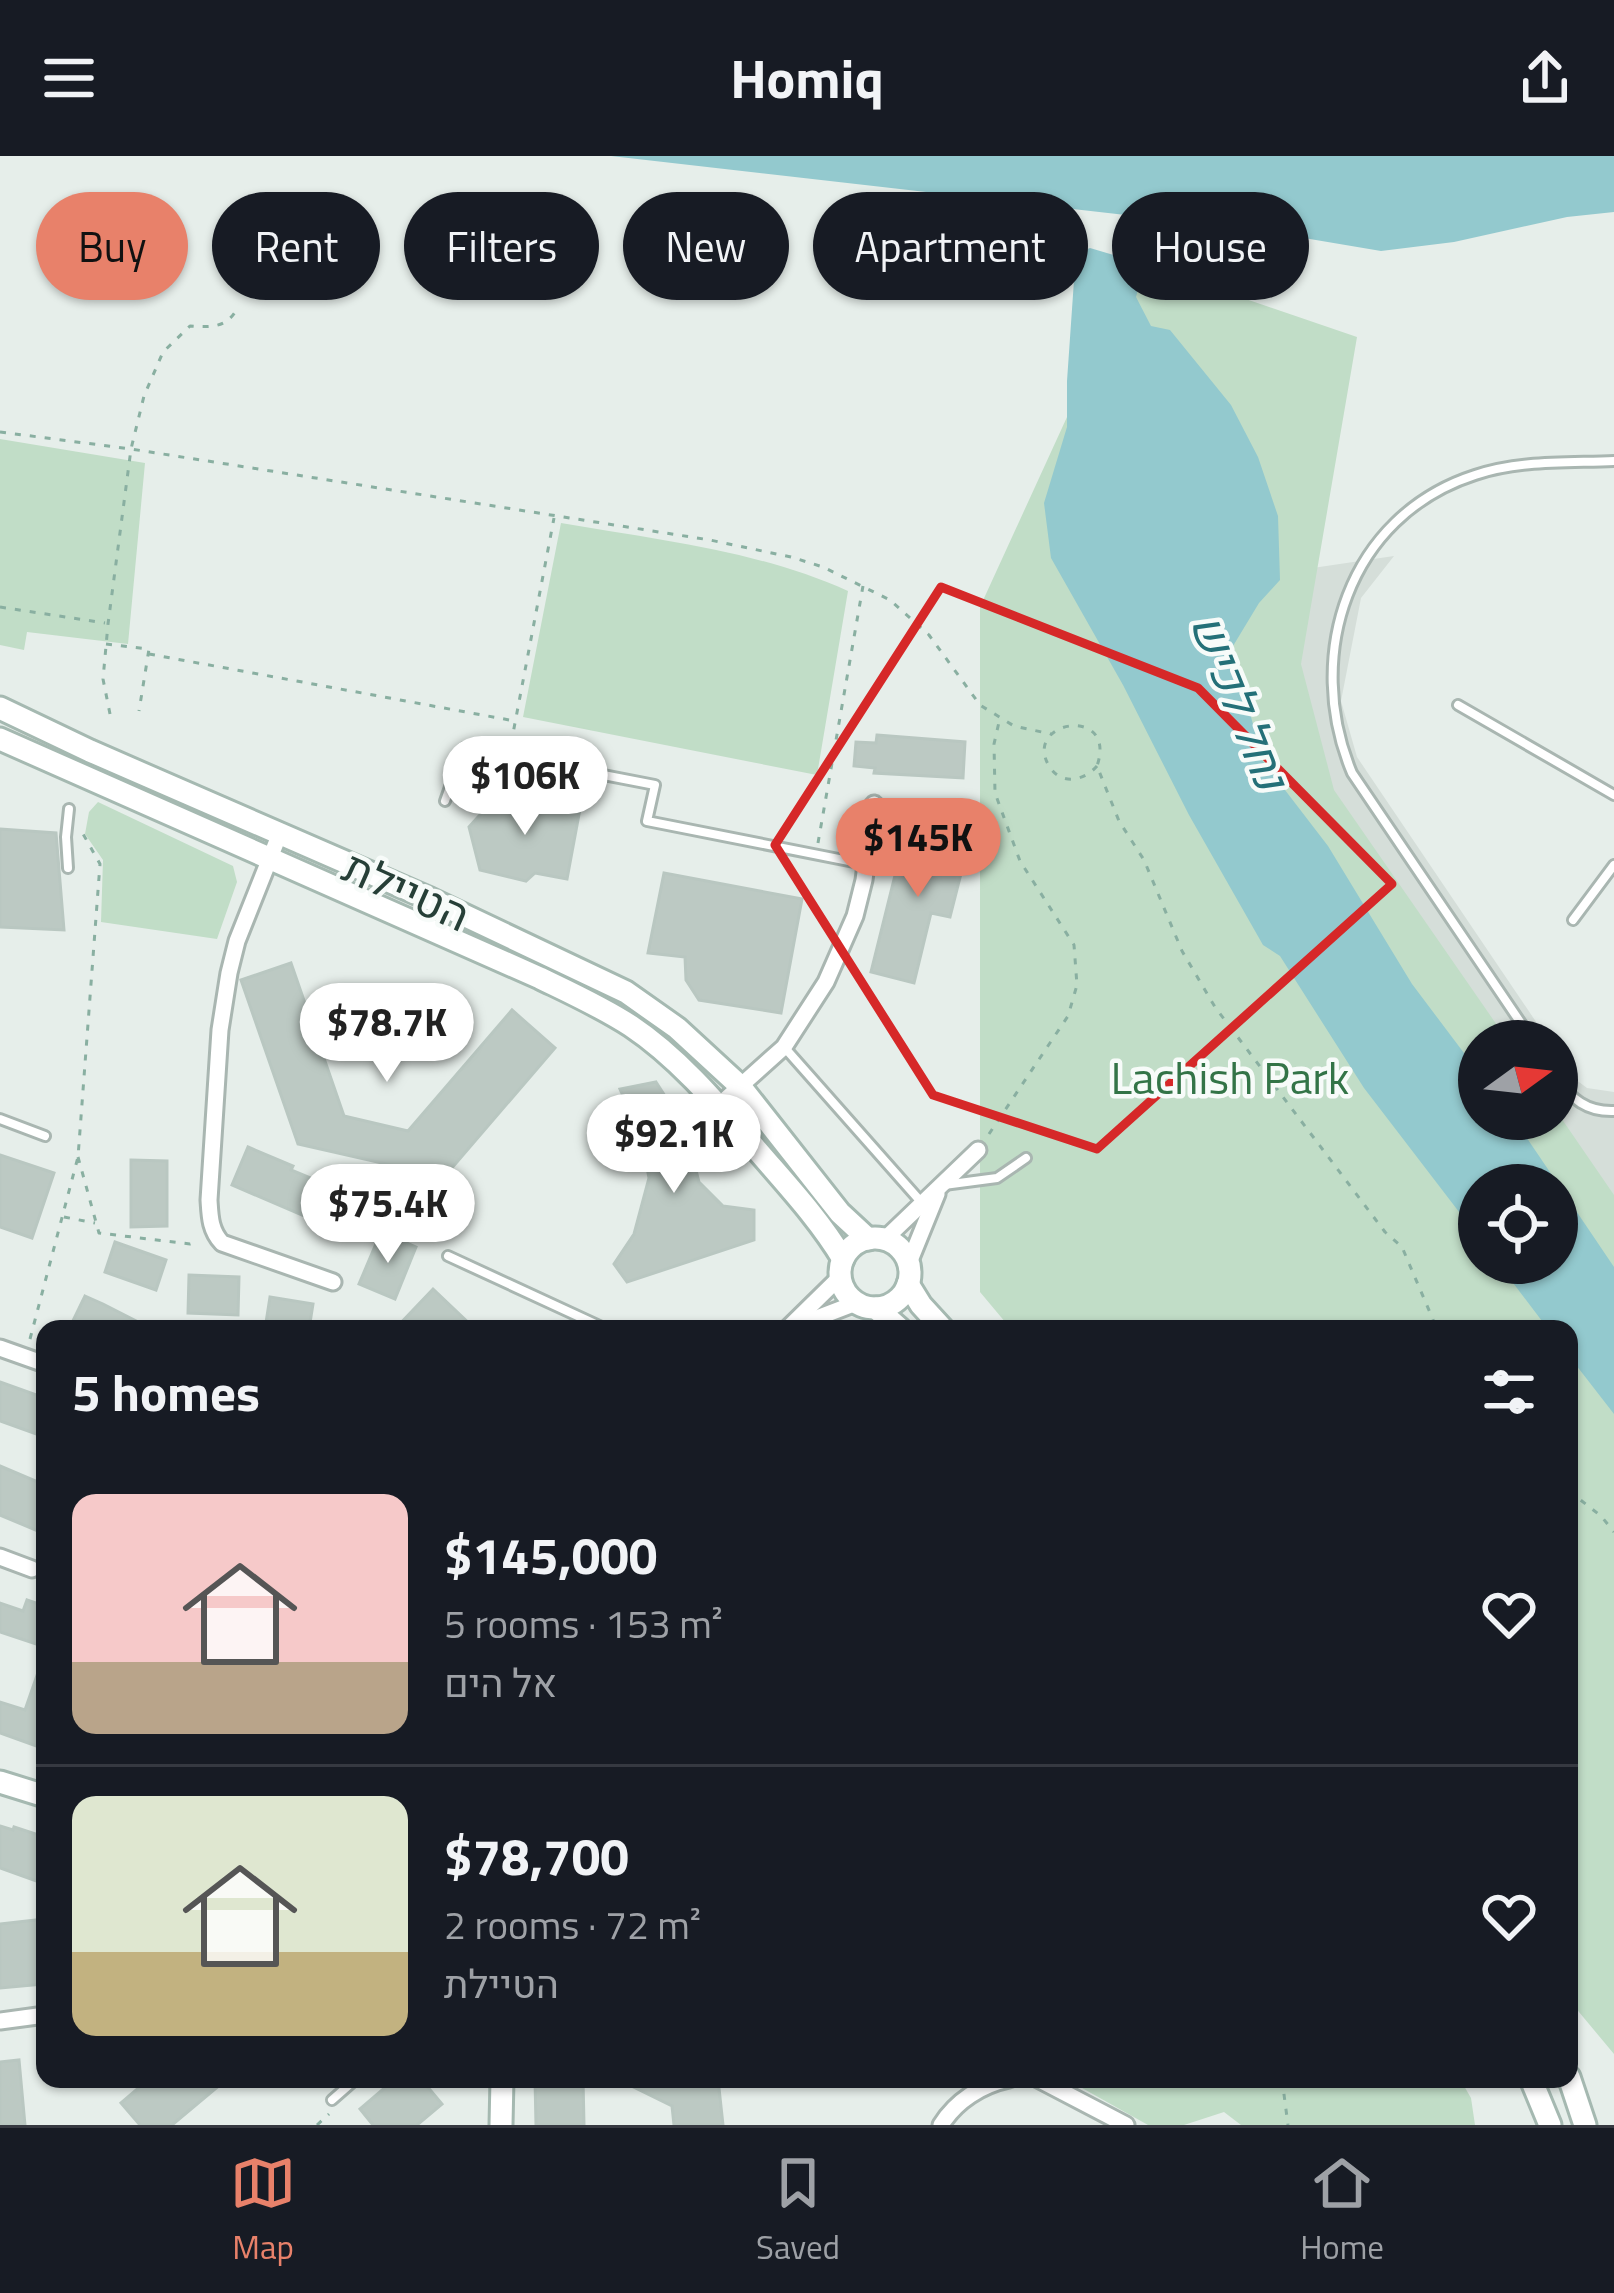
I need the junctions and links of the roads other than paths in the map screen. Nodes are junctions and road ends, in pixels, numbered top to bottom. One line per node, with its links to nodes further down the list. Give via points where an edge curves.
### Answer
1 (1614, 461): 17 (lane, via 1507,467 1424,501 1363,564 1333,648 1332,706 1352,773)
2 (1458, 705): 7 (lane)
3 (0, 708): 5 (main road, הטיילת)
4 (0, 739): 6 (main road, הטיילת)
5 (90, 751): 6 (lane); 11 (main road, הטיילת)
6 (90, 779): 12 (main road, הטיילת)
7 (1614, 795)
8 (446, 801): 13 (lane, via 464,748 655,785 647,821)
9 (874, 804): 13 (street)
10 (69, 809): 15 (lane)
11 (280, 833): 12 (street); 19 (main road, הטיילת, via 626,992)
12 (270, 858): 21 (main road, הטיילת, via 607,1011); 33 (street, via 223,1004 210,1221 222,1243)
13 (866, 864): 18 (street, via 842,951)
14 (1614, 866): 16 (lane)
15 (68, 868)
16 (1573, 920)
17 (1519, 1020)
18 (784, 1047): 19 (street); 28 (lane)
19 (740, 1086): 21 (street); 29 (main road, הטיילת, via 840,1213)
20 (1578, 1101): 22 (lane)
21 (718, 1106): 31 (main road, הטיילת, via 830,1237)
22 (1614, 1111)
23 (0, 1119): 24 (lane)
24 (45, 1136)
25 (978, 1150): 27 (street)
26 (1026, 1158): 27 (lane, via 998,1178)
27 (941, 1185): 28 (street); 32 (street)
28 (923, 1204): 29 (street)
29 (877, 1239): 31 (main road, via 854,1245); 32 (main road, via 900,1248)
30 (448, 1256): 35 (lane)
31 (842, 1268): 34 (main road, via 848,1296); 36 (street)
32 (909, 1274): 34 (main road, via 896,1301); 39 (main road)
33 (333, 1282)
34 (866, 1305): 37 (street); 38 (main road)
35 (587, 1320)
36 (796, 1320)
37 (817, 1320)
38 (887, 1320)
39 (935, 1320)
40 (0, 1348): 41 (street)
41 (36, 1361)
42 (0, 1558): 43 (street)
43 (32, 1569)
44 (0, 1782): 45 (main road)
45 (36, 1793)
46 (36, 2016): 47 (street)
47 (0, 2021)
48 (346, 2088): 54 (lane)
49 (502, 2088): 55 (main road)
50 (984, 2088): 56 (street)
51 (1055, 2088): 57 (street)
52 (1535, 2088): 58 (main road)
53 (1573, 2088): 59 (main road)
54 (332, 2100)
55 (501, 2125)
56 (941, 2125)
57 (1126, 2125)
58 (1550, 2125)
59 (1586, 2125)

